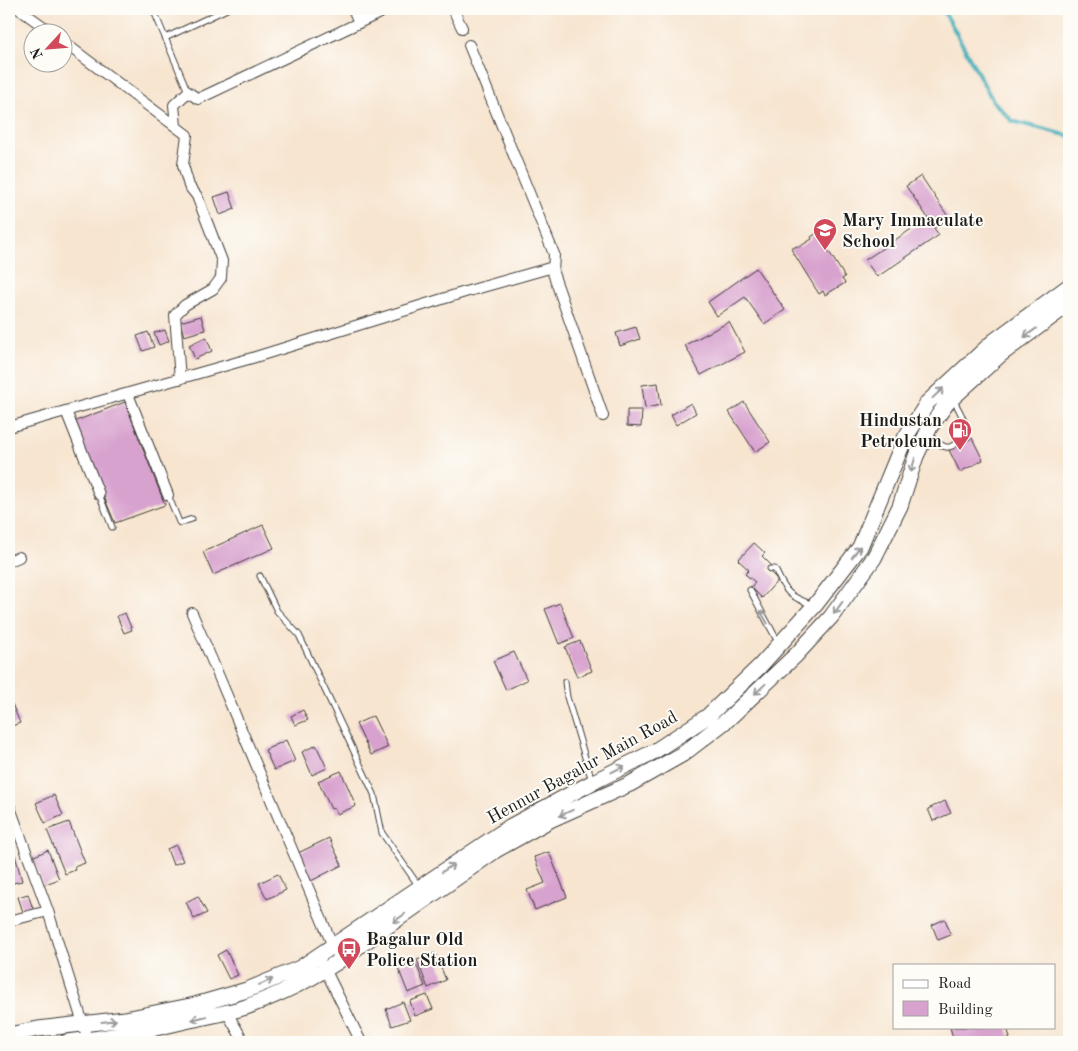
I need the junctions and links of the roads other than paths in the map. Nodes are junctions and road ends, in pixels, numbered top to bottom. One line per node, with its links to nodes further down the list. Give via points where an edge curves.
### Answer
1 (19, 9): 7 (street)
2 (153, 9): 10 (lane)
3 (227, 9): 10 (lane)
4 (353, 9): 8 (street)
5 (388, 9): 8 (street)
6 (453, 9): 9 (street)
7 (37, 22)
8 (359, 23): 13 (street, via 198,99)
9 (462, 28)
10 (166, 38): 13 (lane)
11 (469, 45): 15 (street, via 554,254)
12 (72, 48): 14 (street)
13 (188, 92): 14 (street, via 174,105)
14 (176, 126): 18 (street, via 188,135 183,165 222,262 221,278 213,289 185,305 175,315)
15 (554, 267): 18 (street); 22 (street, via 556,284)
16 (1069, 286): 34 (main road, Hennur Bagalur Main Road, one-way to 16, via 860,547 906,438 928,402 994,341)
17 (1069, 304): 20 (main road, Hennur Bagalur Main Road, one-way to 20, via 1000,355)
18 (180, 379): 19 (street)
19 (128, 394): 21 (street); 26 (street)
20 (953, 398): 24 (main road, Hennur Bagalur Main Road); 24 (lane, via 966,433 949,448 940,445)
21 (66, 412): 23 (street); 25 (street)
22 (603, 416)
23 (9, 427)
24 (927, 433): 45 (main road, Hennur Bagalur Main Road, one-way to 45, via 900,506 874,558 831,617 727,720 683,754 630,784 550,820 496,850)
25 (99, 494): 28 (lane)
26 (168, 495): 27 (lane, via 178,522)
27 (192, 519)
28 (112, 527)
29 (19, 557): 30 (street)
30 (9, 561)
31 (770, 568): 34 (lane, via 775,570 790,595)
32 (260, 576): 40 (lane, via 277,611 299,635 374,794 382,833)
33 (750, 590): 36 (lane, one-way to 33)
34 (814, 606): 36 (main road, Hennur Bagalur Main Road)
35 (192, 613): 43 (street)
36 (779, 645): 38 (main road, Hennur Bagalur Main Road, one-way to 36, via 655,751 708,716)
37 (565, 682): 38 (lane)
38 (593, 782): 40 (main road, Hennur Bagalur Main Road, one-way to 38, via 511,826)
39 (9, 805): 41 (street)
40 (420, 888): 43 (main road, Hennur Bagalur Main Road)
41 (48, 911): 42 (street); 48 (street)
42 (9, 921)
43 (333, 946): 44 (main road, Hennur Bagalur Main Road); 45 (street)
44 (318, 956): 46 (street); 48 (main road, Hennur Bagalur Main Road, one-way to 44, via 125,1019 230,995 300,968)
45 (341, 961): 46 (main road, Hennur Bagalur Main Road)
46 (326, 970): 47 (main road, Hennur Bagalur Main Road, via 284,991); 53 (street)
47 (226, 1011): 50 (main road, Hennur Bagalur Main Road, one-way to 50); 52 (street)
48 (83, 1024): 49 (main road, Hennur Bagalur Main Road); 50 (street)
49 (9, 1035)
50 (88, 1040): 51 (main road, Hennur Bagalur Main Road)
51 (67, 1042)
52 (244, 1042)
53 (361, 1042)

